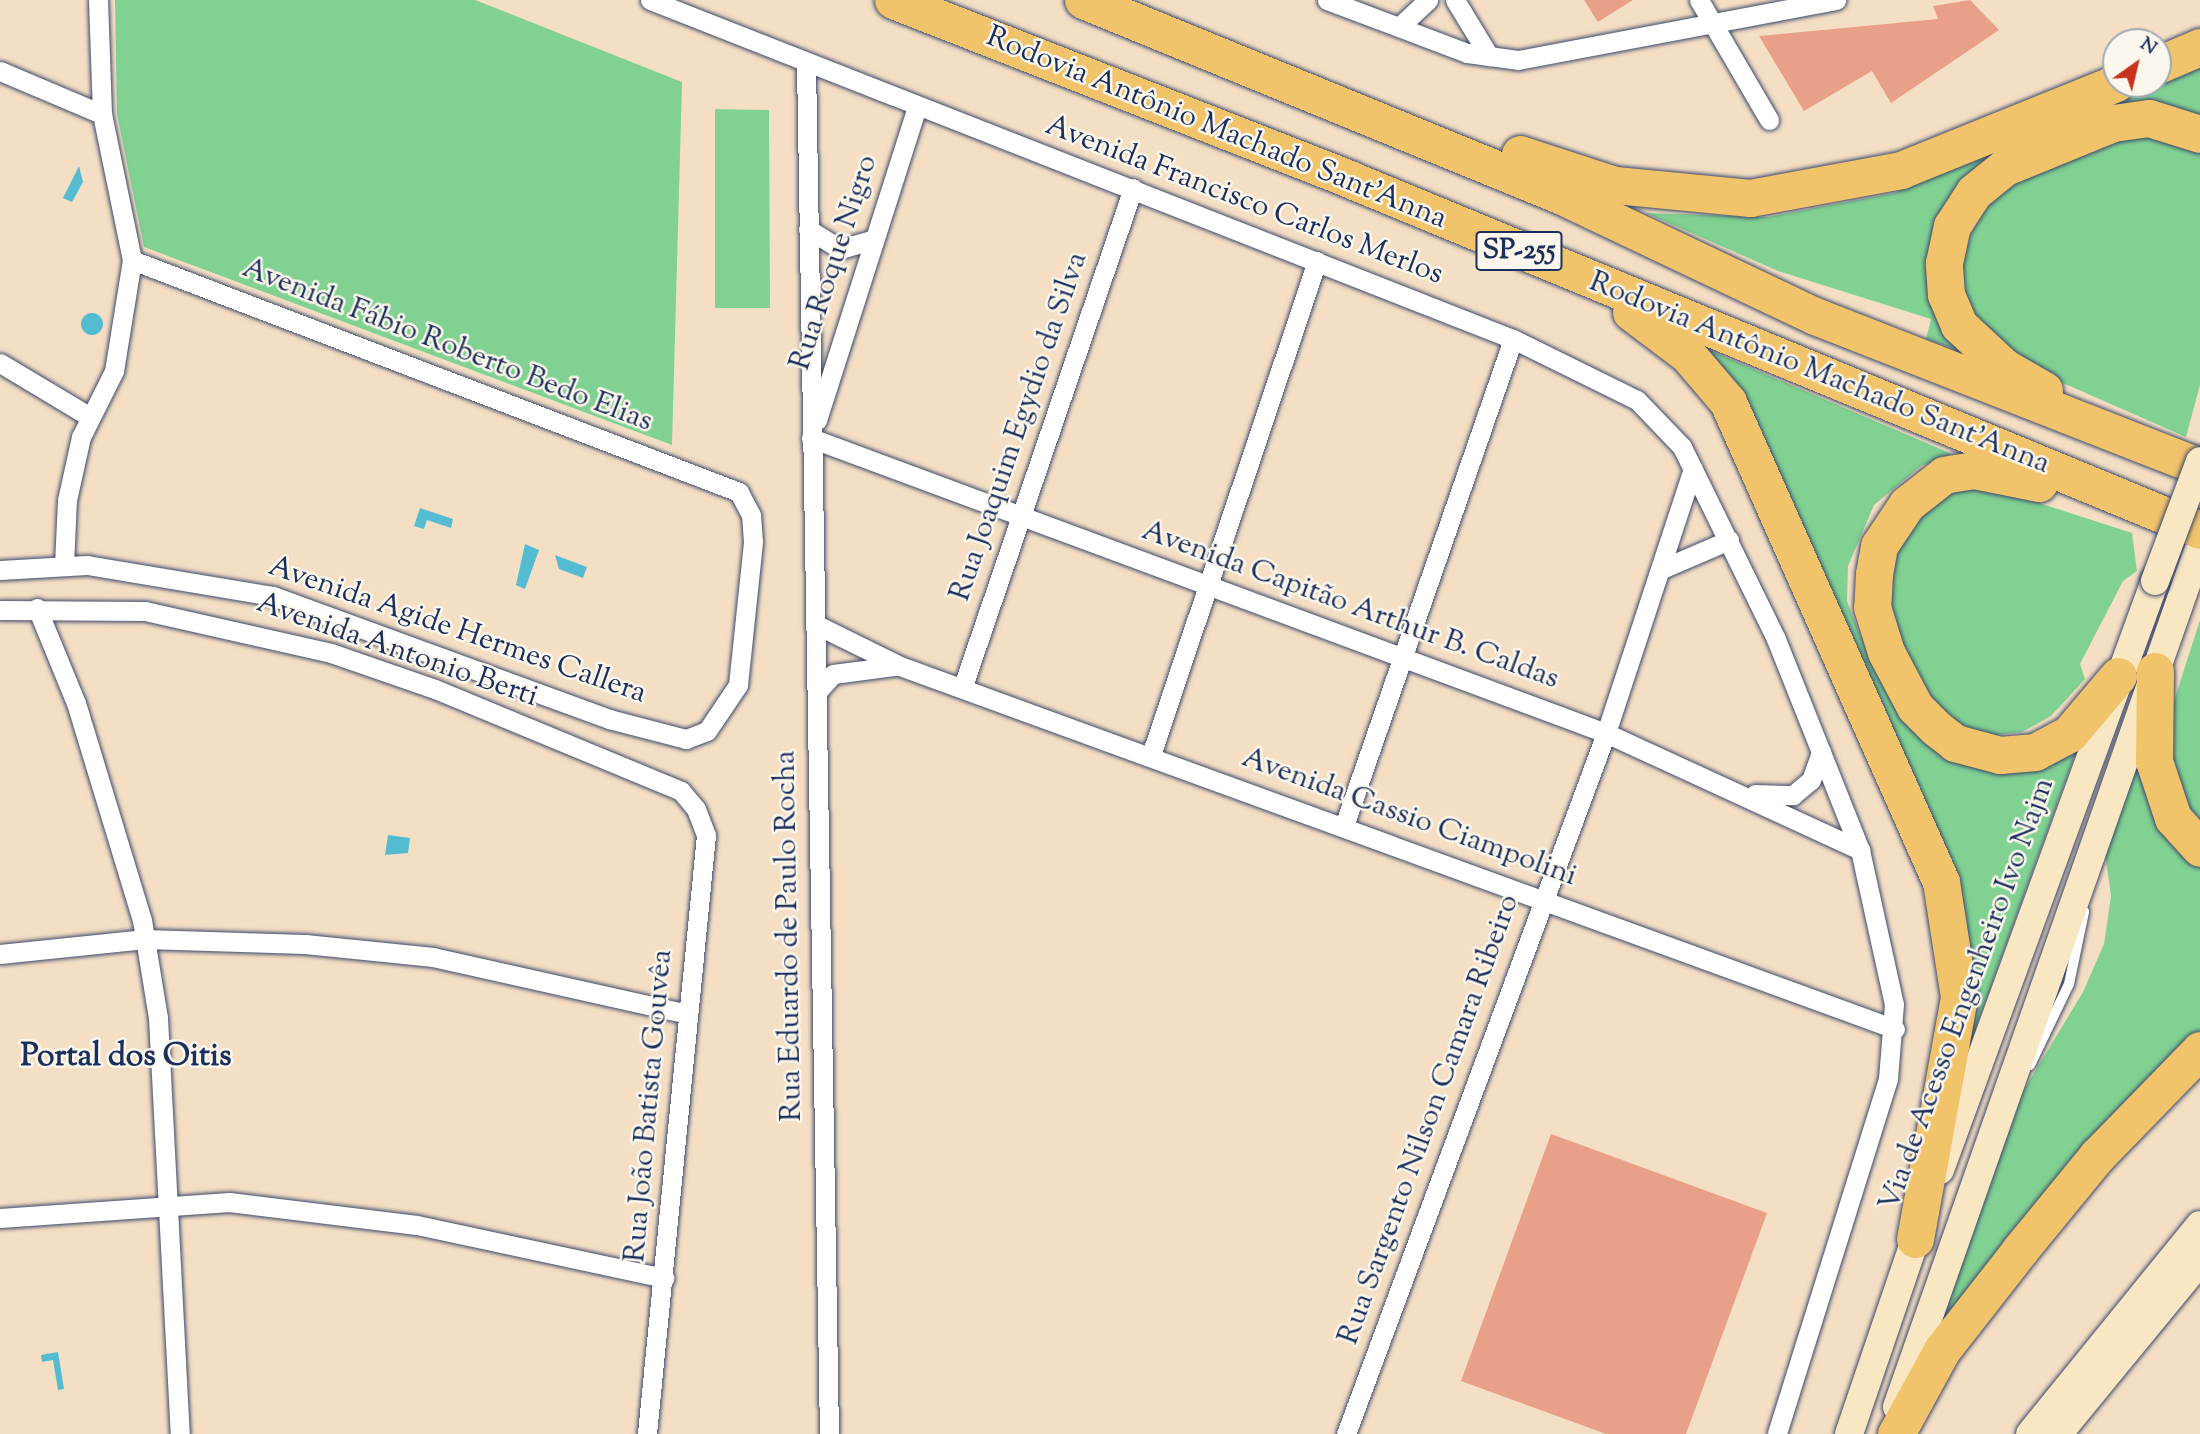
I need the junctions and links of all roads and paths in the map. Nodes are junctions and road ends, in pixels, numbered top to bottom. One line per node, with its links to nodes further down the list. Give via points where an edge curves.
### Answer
1 (99, 0): 21 (street)
2 (650, 0): 16 (street, Avenida Francisco Carlos Merlos)
3 (893, 0): 25 (highway, Rodovia Antônio Machado Sant'Anna / SP-255)
4 (1083, 0): 17 (highway, Rodovia Antônio Machado Sant'Anna / SP-255)
5 (1327, 0): 12 (street)
6 (1428, 0): 12 (street)
7 (1455, 0): 14 (street)
8 (1699, 0): 11 (street)
9 (1836, 0): 10 (street)
10 (1776, 4): 11 (street)
11 (1712, 21): 14 (street, via 1518,60); 22 (street)
12 (1399, 27): 14 (street)
13 (2200, 47): 15 (highway)
14 (1489, 56)
15 (2172, 59)
16 (806, 62): 20 (street, Avenida Francisco Carlos Merlos); 26 (street, Rua Eduardo de Paulo Rocha)
17 (1247, 65): 19 (highway, via 1615,185 1750,198 1901,170); 34 (highway, Rodovia Antônio Machado Sant'Anna / SP-255, via 1562,196 1815,316)
18 (0, 71): 21 (street)
19 (2102, 89)
20 (917, 107): 24 (street, Avenida Francisco Carlos Merlos); 27 (street, Rua Roque Nigro)
21 (102, 114): 28 (street)
22 (1769, 120)
23 (2200, 134): 34 (highway, via 2149,118 2113,123 2005,167 1975,192 1952,226 1944,262 1946,295 1959,325 1978,347)
24 (1133, 188): 29 (street, Avenida Francisco Carlos Merlos); 38 (street, Rua Joaquim Egydio da Silva)
25 (1462, 227): 37 (highway, Rodovia Antônio Machado Sant'Anna / SP-255); 71 (highway, via 1642,318 1688,355 1728,402 1899,778 1941,882 1959,997)
26 (808, 229): 27 (street, via 840,249); 33 (street, Rua Eduardo de Paulo Rocha)
27 (874, 239): 33 (street, Rua Roque Nigro)
28 (132, 260): 32 (street, via 114,372); 55 (street, Avenida Fábio Roberto Bedo Elias, via 739,492 751,515 752,542 738,685 707,731)
29 (1317, 261): 30 (street, Avenida Francisco Carlos Merlos); 44 (street)
30 (1513, 340): 36 (street, Avenida Francisco Carlos Merlos, via 1637,400 1682,447); 48 (street)
31 (0, 363): 32 (street)
32 (87, 415): 41 (street, via 67,500)
33 (811, 438): 38 (street, Avenida Capitão Arthur B. Caldas); 47 (street, Rua Eduardo de Paulo Rocha)
34 (2150, 446): 35 (highway, Rodovia Antônio Machado Sant'Anna / SP-255)
35 (2200, 464): 39 (main road, bridge)
36 (1693, 470): 40 (street, Avenida Francisco Carlos Merlos); 42 (street, Rua Sargento Nilson Camara Ribeiro)
37 (2143, 508): 39 (highway, Rodovia Antônio Machado Sant'Anna / SP-255); 51 (highway, via 1974,470 1944,475 1892,523 1874,574 1877,629 1898,676 1914,707 1955,743 2000,755 2035,752 2069,734)
38 (1021, 515): 44 (street, Avenida Capitão Arthur B. Caldas); 52 (street, Rua Joaquim Egydio da Silva)
39 (2192, 532): 50 (main road, via 2182,593); 51 (main road, Via de Acesso Engenheiro Ivo Najm, bridge, via 2155,581)
40 (1729, 540): 42 (street); 56 (street, Avenida Francisco Carlos Merlos)
41 (64, 565): 43 (street, Avenida Agide Hermes Callera); 55 (street, Avenida Agide Hermes Callera, via 273,596 609,719)
42 (1664, 568): 54 (street, Rua Sargento Nilson Camara Ribeiro)
43 (0, 570)
44 (1208, 585): 48 (street, Avenida Capitão Arthur B. Caldas); 57 (street)
45 (37, 608): 46 (street, Avenida Antonio Berti); 58 (street, Avenida Antonio Berti, via 145,611 318,649 435,688); 64 (street, via 76,703)
46 (0, 610)
47 (815, 624): 49 (street, Avenida Cassio Ciampolini); 53 (street, Rua Eduardo de Paulo Rocha)
48 (1402, 658): 54 (street, Avenida Capitão Arthur B. Caldas); 60 (street)
49 (900, 666): 52 (street, Avenida Cassio Ciampolini); 53 (street, via 833,674)
50 (2155, 671): 61 (highway, via 2154,761 2174,817); 81 (main road)
51 (2118, 676): 71 (main road, Via de Acesso Engenheiro Ivo Najm)
52 (962, 686): 57 (street, Avenida Cassio Ciampolini)
53 (817, 692): 77 (street, Rua Eduardo de Paulo Rocha)
54 (1606, 733): 59 (street, Avenida Capitão Arthur B. Caldas); 63 (street, Rua Sargento Nilson Camara Ribeiro)
55 (686, 739)
56 (1821, 752): 59 (street, via 1811,780 1793,795); 62 (street, Avenida Francisco Carlos Merlos)
57 (1151, 755): 60 (street, Avenida Cassio Ciampolini)
58 (681, 791): 66 (street, Rua João Batista Gouvêa, via 706,835)
59 (1737, 792): 62 (street, Avenida Capitão Arthur B. Caldas)
60 (1344, 826): 63 (street, Avenida Cassio Ciampolini)
61 (2200, 848)
62 (1860, 850): 67 (street, Avenida Francisco Carlos Merlos, via 1885,946)
63 (1544, 900): 67 (street, Avenida Cassio Ciampolini); 78 (street, Rua Sargento Nilson Camara Ribeiro)
64 (145, 939): 65 (street); 66 (street, via 305,944 433,957); 69 (street, via 158,1018)
65 (0, 954)
66 (688, 1014): 73 (street, Rua João Batista Gouvêa)
67 (1895, 1029): 79 (street, Avenida Francisco Carlos Merlos, via 1888,1079)
68 (2200, 1049): 82 (highway, via 2097,1156 2020,1250 1942,1350)
69 (171, 1203): 70 (street); 73 (street, via 229,1202 417,1225); 75 (street)
70 (0, 1218)
71 (1915, 1239): 80 (main road, Via de Acesso Engenheiro Ivo Najm)
72 (2198, 1242): 74 (main road)
73 (664, 1278): 76 (street, Rua João Batista Gouvêa)
74 (2045, 1431)
75 (180, 1434)
76 (647, 1434)
77 (829, 1434)
78 (1346, 1434)
79 (1777, 1434)
80 (1849, 1434)
81 (1888, 1434)
82 (1896, 1434)

